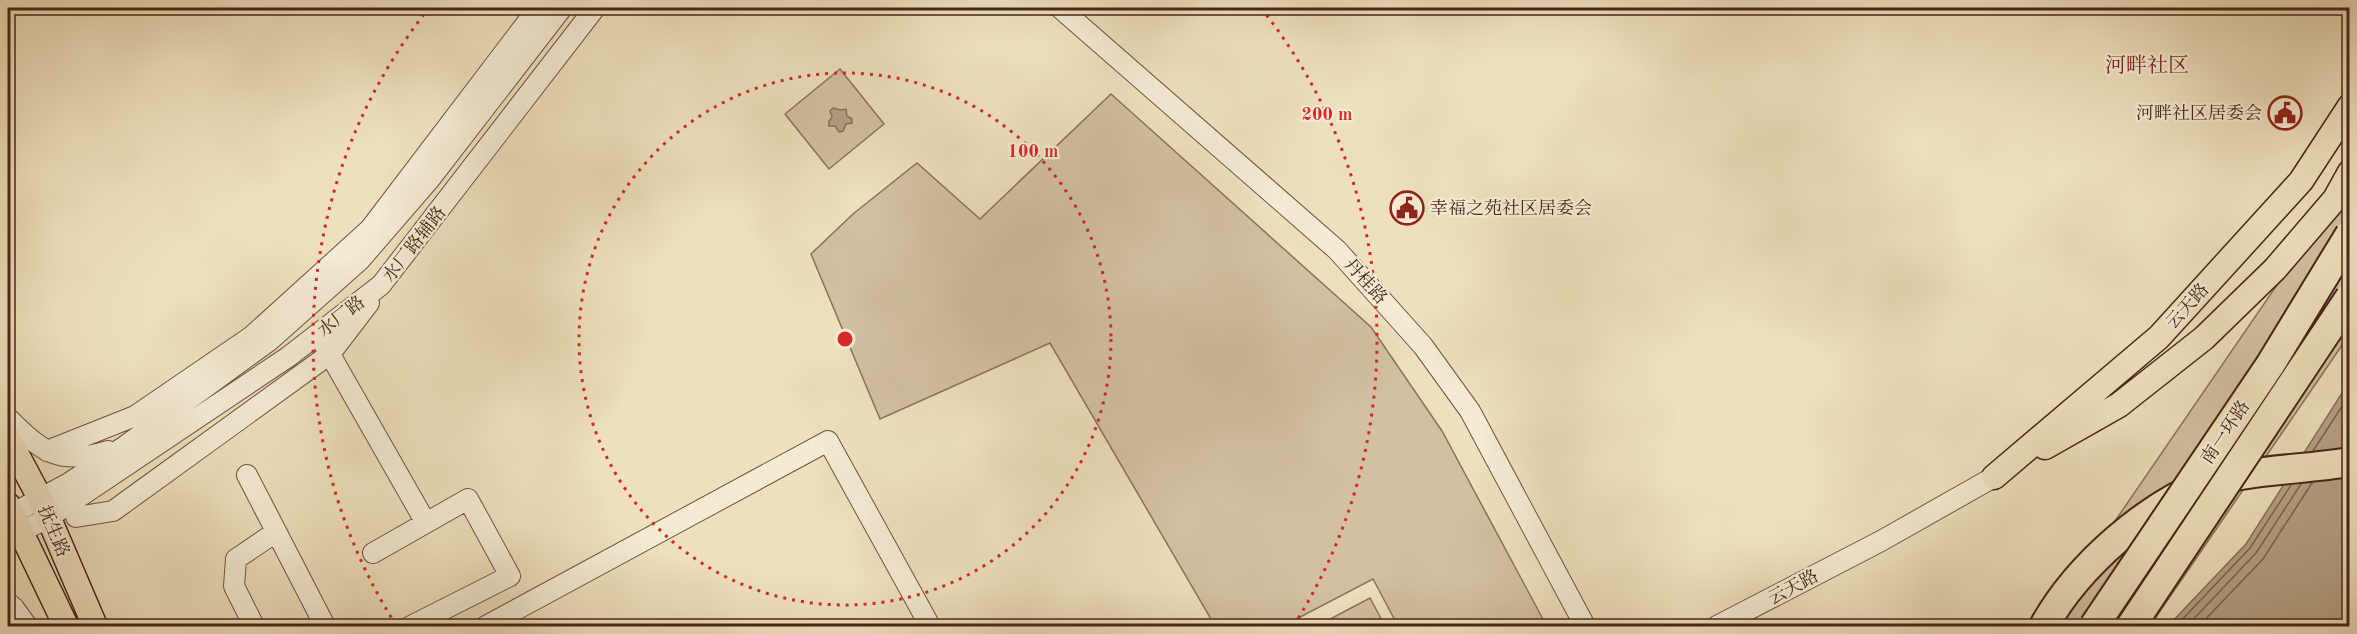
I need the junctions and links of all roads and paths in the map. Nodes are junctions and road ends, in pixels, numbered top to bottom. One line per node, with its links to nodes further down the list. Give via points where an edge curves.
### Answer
1 (538, 8): 14 (street, via 370,229 252,336 135,416)
2 (562, 8): 13 (street, 水厂路, via 430,179 360,260 268,341)
3 (595, 8): 9 (street, 水厂路, via 381,285); 10 (street, 水厂路辅路)
4 (1060, 8): 35 (street, 丹桂路, via 1337,250 1423,346 1470,411)
5 (2349, 106): 17 (main road, 云天路, via 2301,181 2159,337)
6 (2349, 172): 17 (main road, 云天路, via 2335,199 2275,269 2204,338 2119,405)
7 (2349, 234): 38 (highway, 南一环路, bridge, via 2270,365)
8 (2349, 297): 39 (highway, 南一环路, bridge)
9 (318, 333): 10 (street); 18 (street, 水厂路)
10 (330, 354): 20 (street, 水厂路辅路, via 113,511); 22 (street)
11 (8, 418): 14 (street)
12 (8, 438): 19 (main road, 抚生路)
13 (125, 446): 14 (street, via 87,458); 19 (street, 水厂路)
14 (47, 452)
15 (2349, 462): 37 (highway, via 2215,480 2163,505 2119,536 2054,609)
16 (246, 475): 23 (street)
17 (1994, 477): 36 (street, 云天路)
18 (87, 493): 19 (street, 水厂路); 20 (street)
19 (45, 509): 21 (street, 水厂路); 24 (main road, 抚生路)
20 (76, 517): 24 (street)
21 (11, 521): 28 (main road, 抚生路)
22 (426, 523): 25 (street); 32 (street, via 468,499 510,576)
23 (276, 532): 30 (street, via 236,559 234,586); 31 (street)
24 (62, 549): 29 (main road, 抚生路)
25 (373, 553)
26 (10, 606): 27 (street)
27 (27, 627)
28 (66, 627)
29 (95, 627)
30 (254, 627)
31 (325, 627)
32 (411, 627)
33 (486, 627): 34 (street, via 828,441)
34 (930, 627)
35 (1586, 627)
36 (1717, 627)
37 (2044, 627)
38 (2094, 627)
39 (2131, 627)

